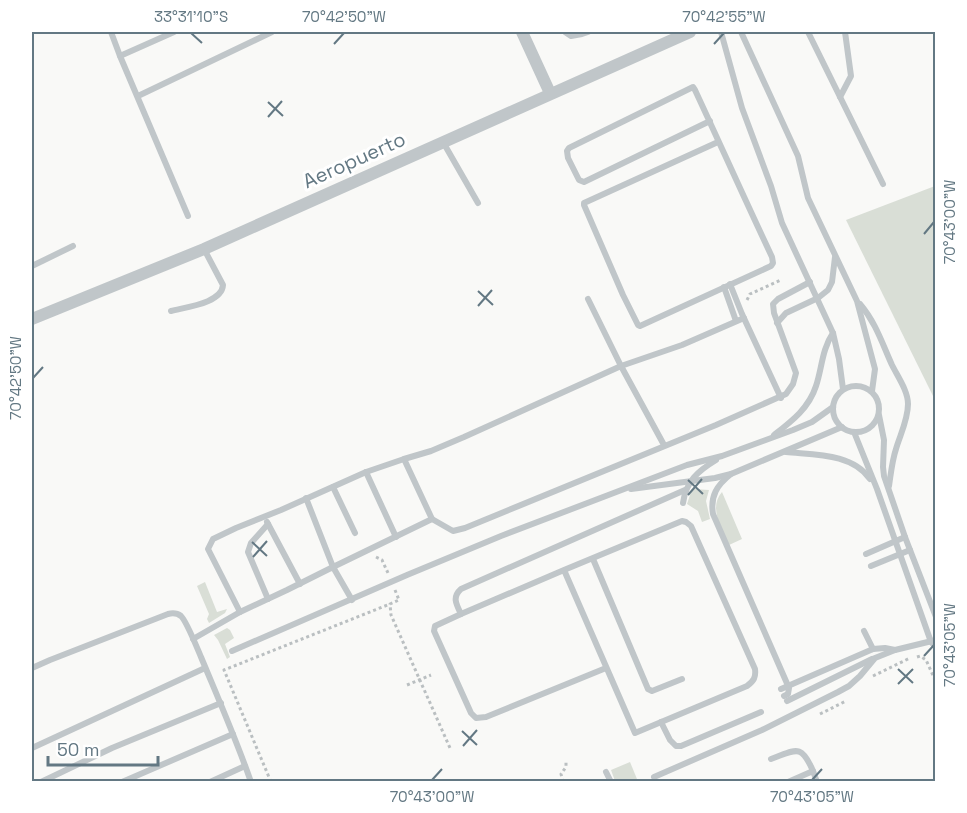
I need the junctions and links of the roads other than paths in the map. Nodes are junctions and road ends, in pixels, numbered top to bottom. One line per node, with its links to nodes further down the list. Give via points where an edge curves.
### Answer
1 (111, 32): 12 (lane)
2 (174, 32): 12 (lane)
3 (272, 32): 14 (lane)
4 (522, 32): 13 (street)
5 (564, 32): 6 (lane, via 571,36)
6 (588, 32)
7 (690, 32): 13 (street, Aeropuerto)
8 (722, 32): 26 (lane, via 742,108 782,223)
9 (741, 32): 24 (lane, via 792,141 808,198)
10 (808, 32): 15 (lane)
11 (845, 32): 15 (lane, via 851,76)
12 (120, 56): 14 (lane)
13 (550, 93): 17 (street, Aeropuerto)
14 (138, 96): 21 (lane)
15 (840, 97): 19 (lane)
16 (710, 121): 16 (lane, via 693,87 569,148 567,154 579,180 584,182); 18 (lane)
17 (443, 141): 20 (lane); 23 (street, Aeropuerto)
18 (718, 142): 27 (lane, via 773,261 771,266); 27 (lane, via 584,204 638,326)
19 (883, 184)
20 (478, 203)
21 (188, 216)
22 (73, 246): 25 (lane)
23 (204, 249): 31 (lane, via 222,290 209,301); 33 (street, Aeropuerto)
24 (836, 256): 28 (lane, via 832,282); 30 (lane)
25 (32, 266)
26 (810, 282): 28 (lane); 35 (lane, via 775,301 772,308)
27 (727, 286): 32 (lane); 34 (lane)
28 (818, 298): 35 (lane, via 786,313); 36 (lane)
29 (588, 299): 37 (lane)
30 (857, 302): 39 (lane, via 875,369); 55 (lane, via 877,328 908,402)
31 (171, 311)
32 (744, 318): 34 (lane); 40 (lane)
33 (32, 319)
34 (736, 321): 37 (lane)
35 (777, 323): 40 (lane, via 796,373 793,384)
36 (833, 333): 38 (lane); 45 (lane, via 825,347 811,398 798,415)
37 (621, 366): 46 (lane); 49 (lane, via 431,451)
38 (843, 389): 39 (lane, via 861,386); 41 (lane)
39 (872, 392): 42 (lane)
40 (781, 398): 46 (lane)
41 (833, 407): 43 (lane); 45 (lane, via 812,422)
42 (879, 415): 44 (lane, via 872,426); 55 (lane)
43 (842, 427): 44 (lane); 47 (lane)
44 (854, 432): 54 (lane)
45 (769, 439): 48 (lane)
46 (664, 446): 61 (lane, via 465,528 453,531)
47 (785, 452): 51 (lane); 54 (lane, via 843,460 860,468)
48 (722, 456): 52 (lane); 56 (lane)
49 (404, 459): 50 (lane); 61 (lane)
50 (366, 472): 53 (lane); 64 (lane)
51 (732, 474): 52 (lane); 86 (lane, via 715,492 711,502 713,514 789,688 786,699)
52 (690, 481): 56 (lane); 57 (lane)
53 (333, 487): 58 (lane); 63 (lane)
54 (877, 489): 66 (lane)
55 (888, 489): 65 (lane)
56 (619, 490): 76 (lane)
57 (686, 490): 59 (lane); 78 (lane, via 461,589 455,598)
58 (306, 498): 60 (lane); 72 (lane)
59 (683, 503)
60 (264, 516): 62 (lane); 77 (lane, via 213,539 208,549)
61 (432, 519): 64 (lane)
62 (268, 524): 74 (lane); 75 (lane, via 248,552)
63 (355, 533)
64 (396, 537): 72 (lane)
65 (905, 537): 66 (lane); 67 (lane)
66 (895, 542): 68 (lane); 69 (lane)
67 (910, 550): 69 (lane); 79 (lane)
68 (866, 554)
69 (900, 554): 71 (lane); 82 (lane)
70 (593, 559): 73 (lane); 90 (lane, via 648,689 652,691); 94 (lane, via 682,521 688,523 755,669 754,680 747,686)
71 (871, 566)
72 (333, 567): 74 (lane); 76 (lane)
73 (564, 570): 78 (lane); 89 (lane)
74 (300, 584): 75 (lane)
75 (268, 599): 77 (lane)
76 (352, 600): 85 (lane)
77 (240, 612): 81 (lane)
78 (460, 614): 89 (lane, via 437,624 434,631 476,718)
79 (936, 617)
80 (864, 631): 83 (lane)
81 (193, 639): 87 (lane, via 182,617 171,613); 88 (lane)
82 (934, 643): 84 (lane)
83 (873, 650): 84 (lane); 91 (lane)
84 (895, 650): 86 (lane)
85 (232, 651)
86 (875, 658): 101 (lane, via 843,689)
87 (32, 668)
88 (205, 668): 92 (lane); 96 (lane)
89 (606, 668): 94 (lane, via 634,733)
90 (682, 679)
91 (781, 689)
92 (220, 703): 95 (lane); 102 (lane)
93 (761, 712): 94 (lane, via 681,746 670,740)
94 (661, 722)
95 (233, 734): 98 (lane); 103 (lane)
96 (32, 748)
97 (771, 759): 99 (lane, via 798,752 807,758)
98 (245, 766): 104 (lane); 105 (lane)
99 (813, 771): 107 (lane); 108 (lane)
100 (606, 772): 106 (lane)
101 (654, 777)
102 (41, 782)
103 (122, 782)
104 (210, 782)
105 (251, 782)
106 (611, 782)
107 (788, 782)
108 (817, 782)

